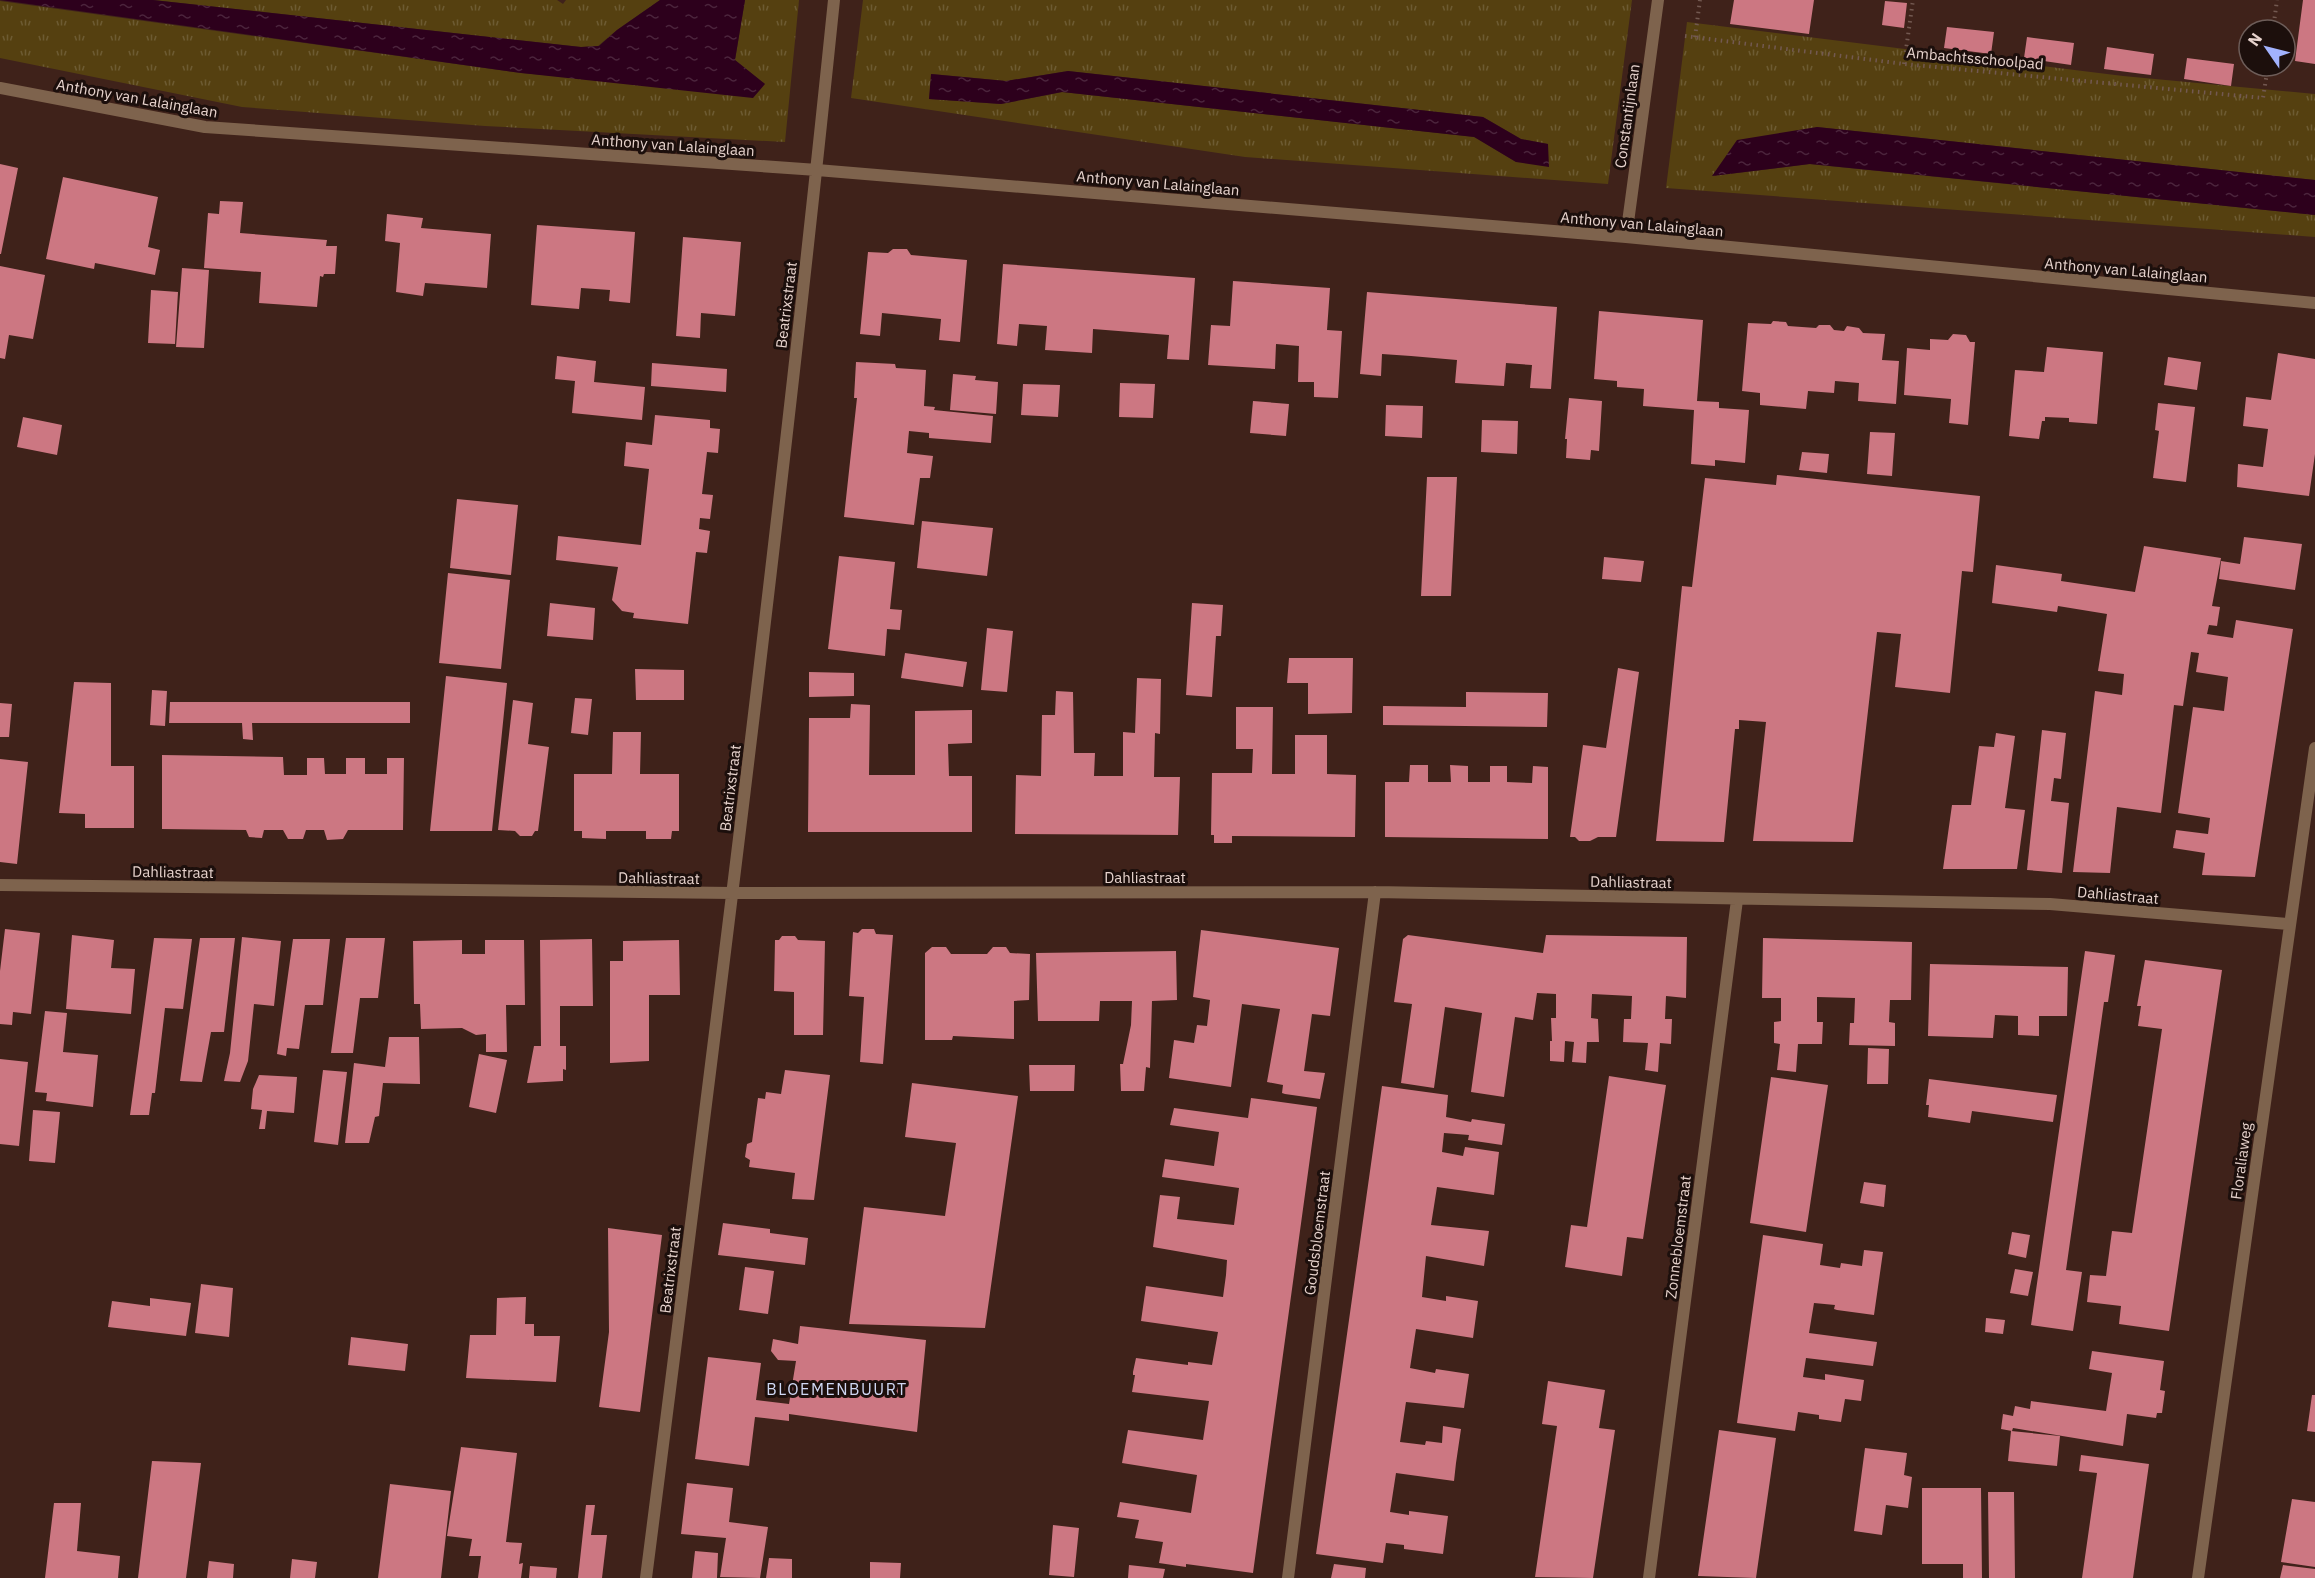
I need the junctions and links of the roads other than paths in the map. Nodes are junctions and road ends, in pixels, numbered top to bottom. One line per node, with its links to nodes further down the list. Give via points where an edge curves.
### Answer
1 (834, 0): 4 (street, Beatrixstraat)
2 (1658, 0): 5 (street, Constantijnlaan)
3 (0, 88): 4 (street, Anthony van Lalainglaan, via 205,127)
4 (817, 170): 5 (street, Anthony van Lalainglaan); 10 (street, Beatrixstraat)
5 (1626, 237): 6 (street, Anthony van Lalainglaan)
6 (2315, 303)
7 (2315, 748): 12 (street, Floraliaweg)
8 (0, 885): 10 (street, Dahliastraat)
9 (1375, 891): 10 (street, Dahliastraat); 11 (street, Dahliastraat); 14 (street, Goudsbloemstraat)
10 (734, 894): 13 (street, Beatrixstraat)
11 (1737, 900): 12 (street, Dahliastraat, via 2050,904); 15 (street, Zonnebloemstraat)
12 (2289, 924): 16 (street, Floraliaweg)
13 (646, 1578)
14 (1288, 1578)
15 (1649, 1578)
16 (2198, 1578)

